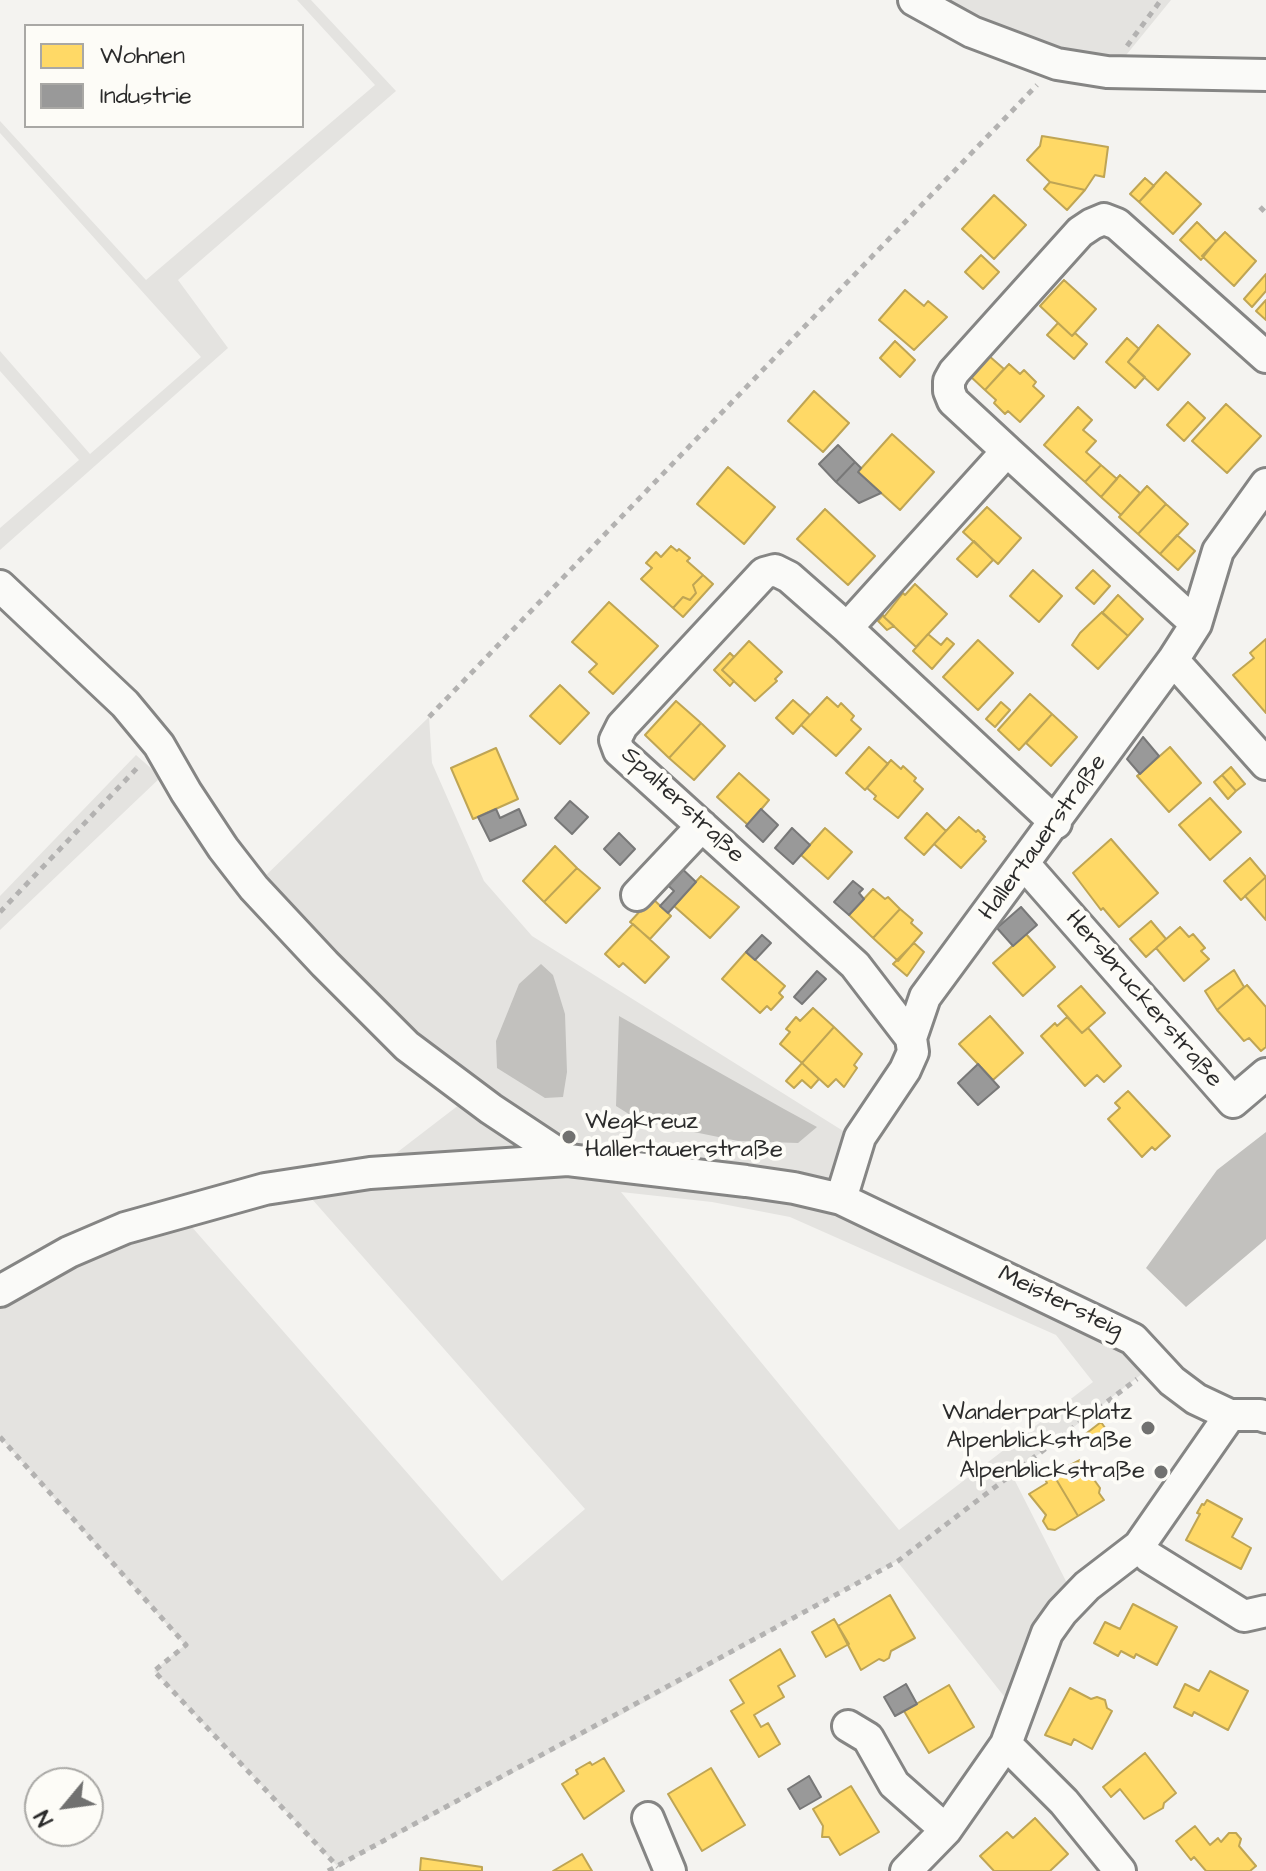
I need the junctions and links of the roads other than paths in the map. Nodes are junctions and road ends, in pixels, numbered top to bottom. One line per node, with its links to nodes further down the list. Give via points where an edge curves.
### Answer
1 (914, 0): 2 (street, via 972,32 1057,64 1107,72)
2 (1266, 75)
3 (1266, 357): 4 (street, via 1117,224 1104,219 1080,232 949,381 953,401)
4 (1007, 451): 7 (street); 8 (street)
5 (1266, 484): 7 (street, Hallertauerstraße, via 1218,551)
6 (0, 586): 17 (street, via 116,695 159,745 223,848 325,964 407,1046)
7 (1196, 624): 9 (street, Hallertauerstraße)
8 (847, 628): 11 (street, Spalterstraße); 12 (street, Spalterstraße, via 789,577 775,570 764,573 622,726 615,740 619,751)
9 (1173, 660): 10 (street); 11 (street, Hallertauerstraße)
10 (1266, 764)
11 (1056, 823): 13 (street, Hallertauerstraße)
12 (702, 826): 14 (street); 15 (street, Spalterstraße, via 855,965)
13 (1025, 865): 15 (street, Hallertauerstraße, via 925,997); 16 (street, Hersbruckerstraße, via 1233,1102)
14 (637, 895)
15 (911, 1038): 18 (street, Hallertauerstraße, via 913,1052 860,1137)
16 (1266, 1074)
17 (568, 1160): 18 (street, Meistersteig, via 746,1181); 19 (street, Meistersteig, via 370,1173 265,1189 125,1228)
18 (841, 1199): 20 (street, Meistersteig, via 1133,1339 1172,1381)
19 (0, 1291)
20 (1230, 1415): 21 (street, Meistersteig); 22 (street)
21 (1266, 1417)
22 (1139, 1546): 23 (street, via 1244,1616); 25 (street, via 1087,1586 1047,1633)
23 (1266, 1611)
24 (848, 1726): 27 (street, via 868,1738 894,1784)
25 (1006, 1744): 27 (street); 30 (street, via 1064,1802)
26 (648, 1818): 28 (street)
27 (946, 1830): 29 (street)
28 (670, 1871)
29 (906, 1871)
30 (1120, 1871)

